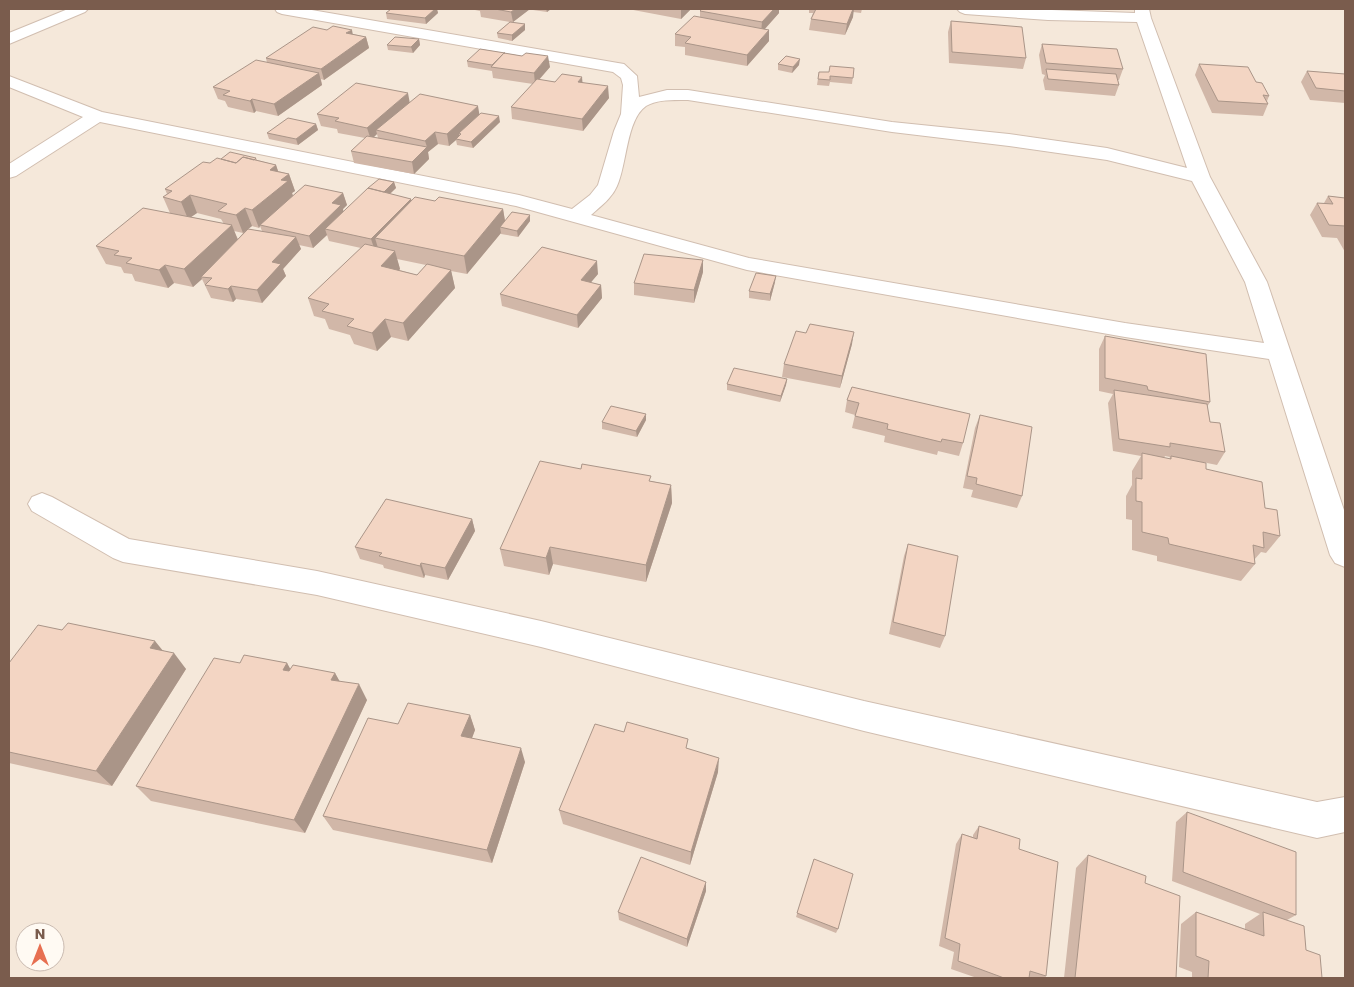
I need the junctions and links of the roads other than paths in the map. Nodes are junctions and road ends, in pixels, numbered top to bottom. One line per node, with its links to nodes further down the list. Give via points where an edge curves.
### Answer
1 (80, 9): 5 (street)
2 (282, 9): 7 (street, via 618,68 629,76)
3 (965, 9): 4 (street, via 1048,15)
4 (1142, 13): 10 (street)
5 (9, 39)
6 (9, 81): 8 (street)
7 (629, 113): 10 (street, via 638,102 652,96 688,95 892,127 1107,154); 11 (street, via 606,188)
8 (98, 116): 9 (street); 11 (street, via 519,201)
9 (9, 172)
10 (1200, 177): 12 (street, via 1256,282)
11 (576, 217): 12 (street, via 747,264 1125,330)
12 (1279, 353): 14 (street)
13 (42, 504): 15 (street, via 123,550 317,583 540,634 864,716 1317,820)
14 (1345, 555)
15 (1345, 815)

